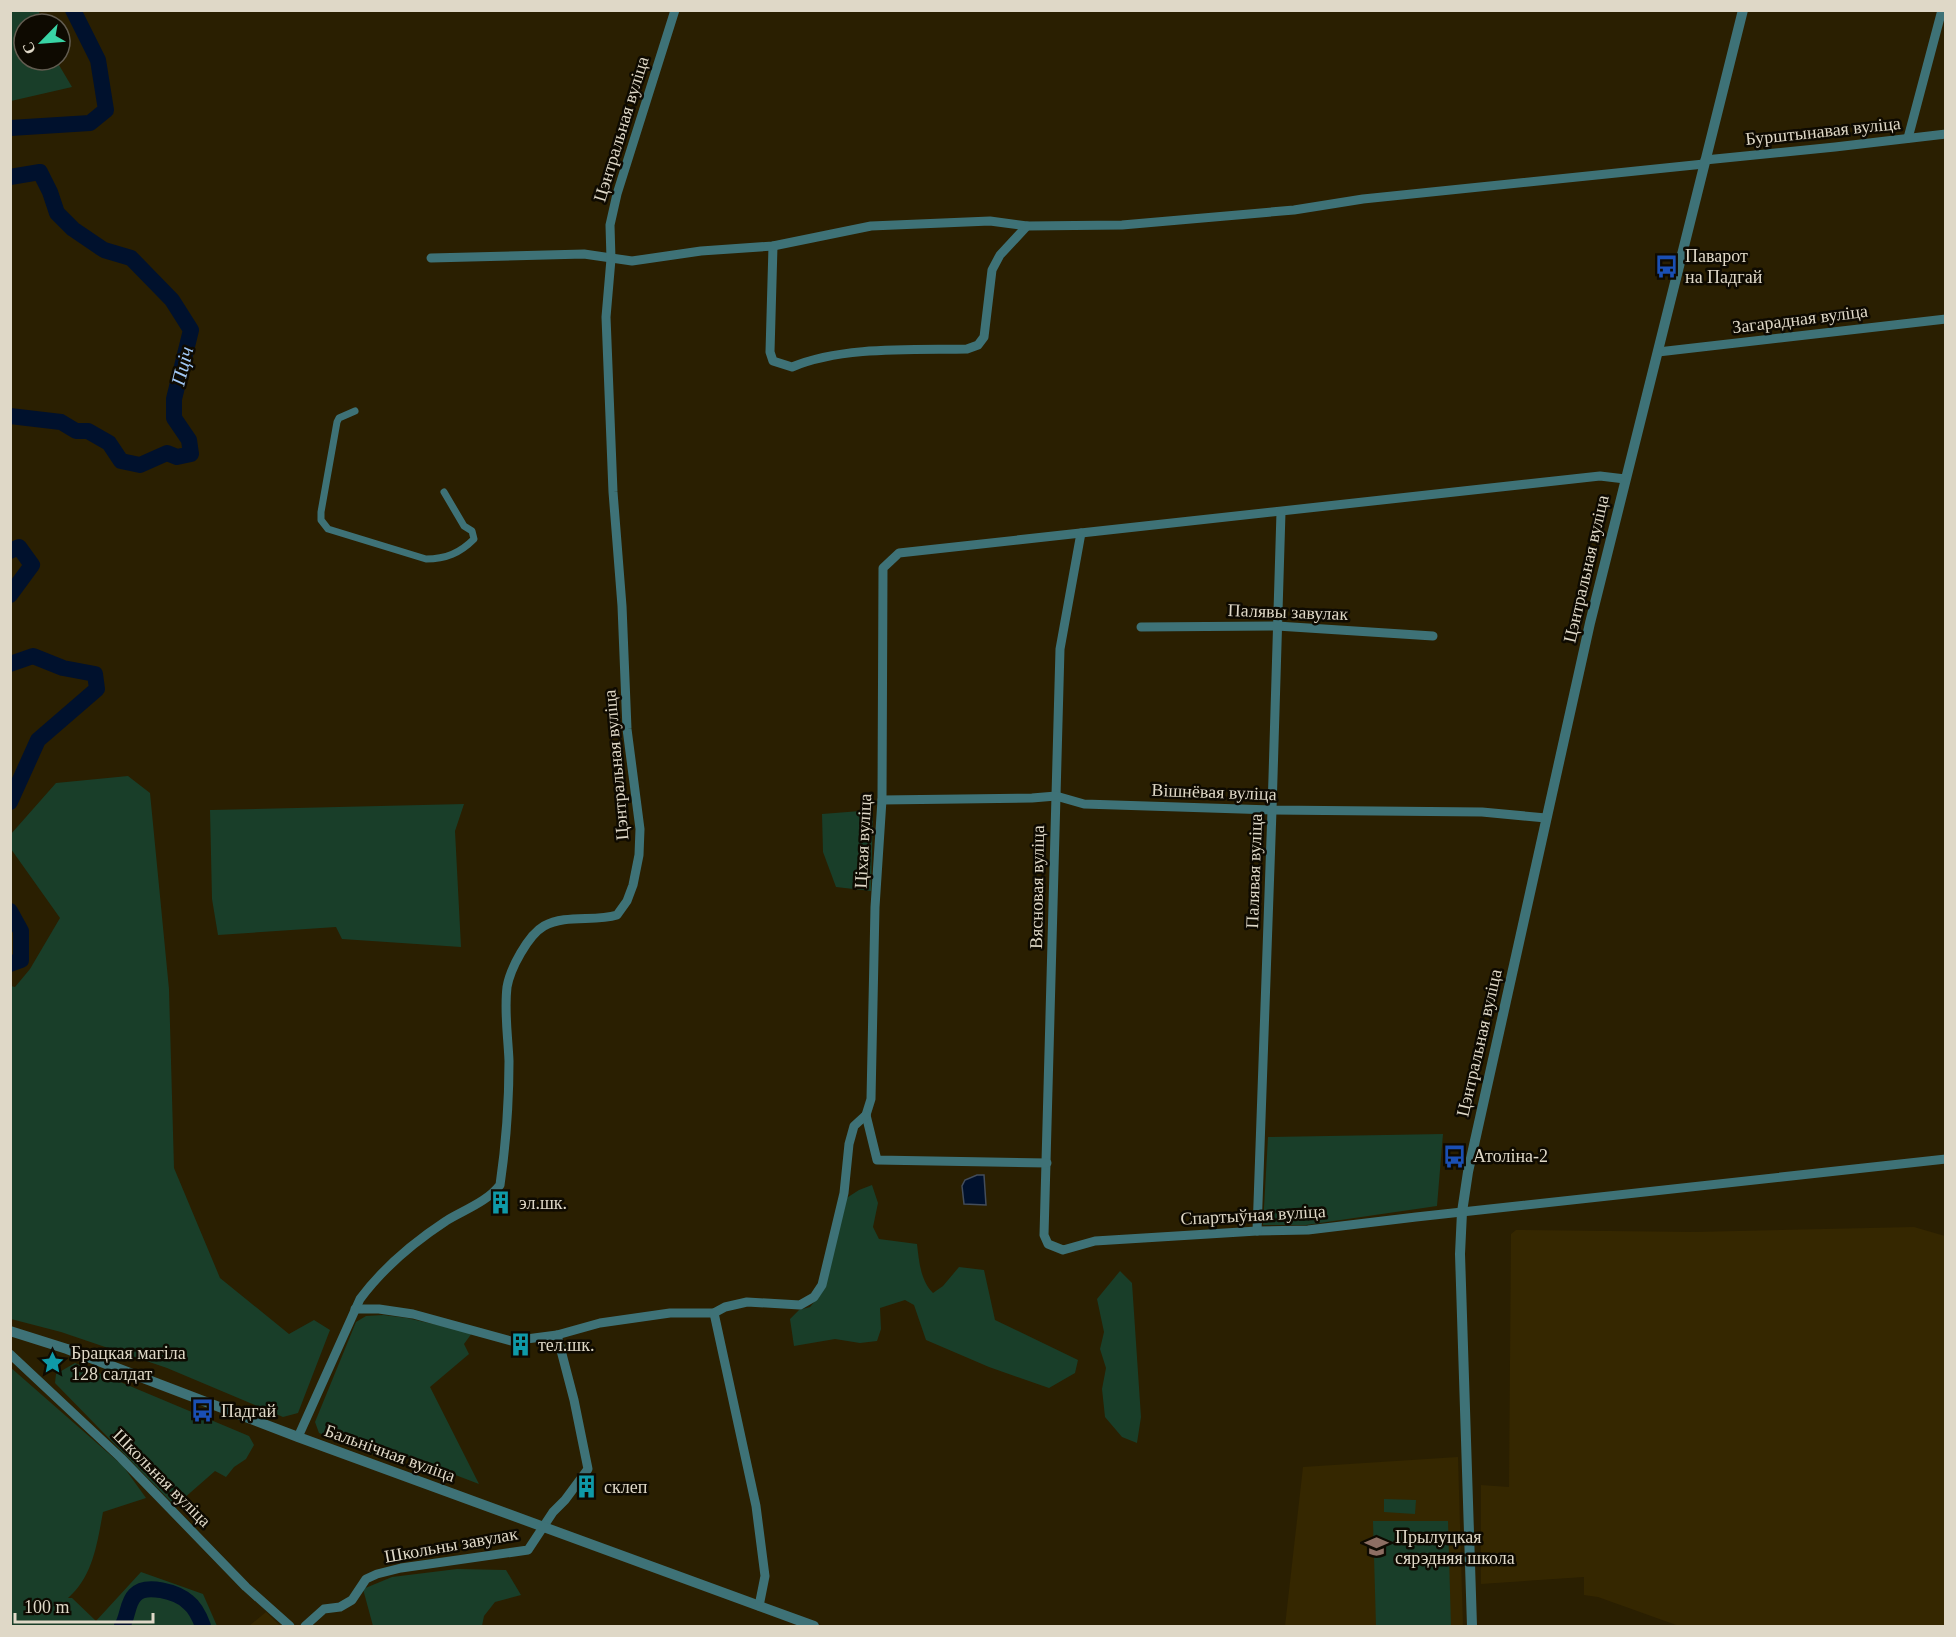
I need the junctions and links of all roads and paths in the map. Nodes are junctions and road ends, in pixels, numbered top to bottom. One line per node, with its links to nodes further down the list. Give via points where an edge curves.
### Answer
1 (675, 10): 10 (street, Цэнтральная вуліца, via 612,211)
2 (1743, 10): 6 (street, Цэнтральная вуліца)
3 (1942, 10): 5 (street)
4 (1946, 134): 5 (street, Бурштынавая вуліца)
5 (1908, 138): 6 (street, Бурштынавая вуліца)
6 (1704, 162): 7 (street, Бурштынавая вуліца, via 1294,210 1122,225); 12 (street, Цэнтральная вуліца)
7 (1027, 226): 8 (street, Бурштынавая вуліца, via 990,221 871,226); 8 (street, via 1000,255 992,270 984,337 978,345 967,349 876,351 813,358 792,367 773,362 770,352)
8 (773, 246): 10 (street, via 632,261)
9 (431, 258): 10 (street, via 584,254)
10 (611, 259): 31 (street, Цэнтральная вуліца, via 607,357 627,729 640,829 636,874 627,901 617,915 556,921 543,926 517,960 507,985 509,1061 500,1185 402,1254 374,1280)
11 (1946, 319): 12 (street, Загарадная вуліца)
12 (1658, 352): 14 (street, Цэнтральная вуліца)
13 (355, 411): 15 (street, via 337,422 321,512 321,520 328,528 426,559 441,559 464,549 474,539)
14 (1624, 479): 16 (street, via 1600,476); 24 (street, Цэнтральная вуліца)
15 (444, 492)
16 (1281, 512): 17 (street); 18 (street, Палявая вуліца)
17 (1081, 533): 21 (street, Вясновая вуліца, via 1060,649); 22 (street, Ціхая вуліца, via 899,553 883,568)
18 (1277, 626): 19 (street, Палявы завулак); 20 (street, Палявы завулак); 23 (street, Палявая вуліца)
19 (1141, 627)
20 (1433, 636)
21 (1056, 796): 22 (street, Вішнёвая вуліца); 23 (street, Вішнёвая вуліца, via 1084,804); 27 (street, Вясновая вуліца)
22 (882, 800): 25 (street, Ціхая вуліца, via 875,907 871,1099)
23 (1272, 810): 24 (street, Вішнёвая вуліца, via 1482,812); 29 (street, Палявая вуліца)
24 (1546, 818): 28 (street, Цэнтральная вуліца, via 1475,1134)
25 (866, 1115): 27 (street, via 878,1160); 32 (street, via 854,1126 828,1262 814,1297 800,1305 747,1302 724,1306)
26 (1946, 1159): 28 (street, Спартыўная вуліца)
27 (1047, 1163): 30 (street, Вясновая вуліца, via 1044,1235)
28 (1462, 1212): 29 (street, Спартыўная вуліца, via 1308,1230); 42 (street, Цэнтральная вуліца, via 1460,1254)
29 (1257, 1230): 30 (street, Спартыўная вуліца, via 1095,1241 1063,1250)
30 (1048, 1244)
31 (355, 1309): 34 (street, via 413,1314 511,1341); 36 (street)
32 (714, 1313): 34 (street, via 670,1313 600,1323); 38 (street, via 756,1506 765,1576)
33 (10, 1331): 36 (street, Бальнічная вуліца)
34 (557, 1335): 37 (street, Школьны завулак, via 588,1470)
35 (10, 1354): 39 (street, Школьная вуліца)
36 (298, 1437): 37 (street, Бальнічная вуліца)
37 (542, 1527): 38 (street, Бальнічная вуліца); 40 (street, Школьны завулак, via 528,1550 377,1574 366,1579 352,1600 324,1609)
38 (759, 1606): 41 (street, Бальнічная вуліца)
39 (290, 1626)
40 (305, 1626)
41 (814, 1626)
42 (1472, 1626)

